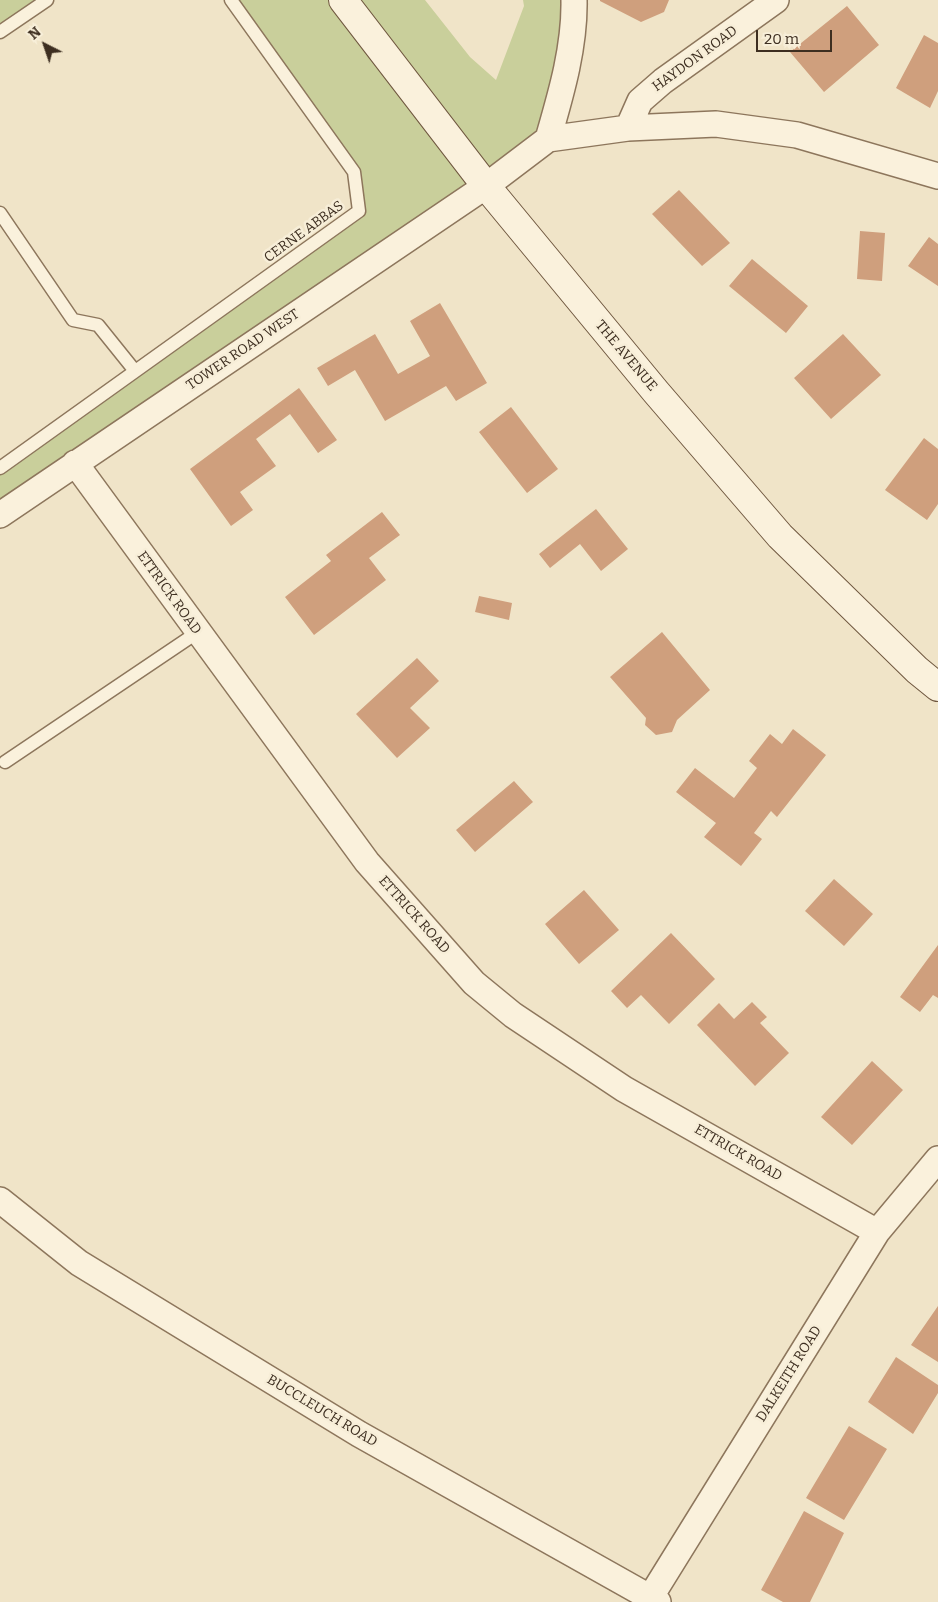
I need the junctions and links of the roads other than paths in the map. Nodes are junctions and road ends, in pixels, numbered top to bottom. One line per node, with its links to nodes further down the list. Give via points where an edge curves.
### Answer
1 (47, 0): 6 (lane)
2 (231, 0): 12 (lane, CERNE ABBAS, via 354,172 359,211)
3 (343, 0): 10 (main road, THE AVENUE)
4 (574, 0): 8 (street, via 564,84)
5 (776, 0): 7 (street, HAYDON ROAD, via 663,81 640,101)
6 (0, 32)
7 (628, 128): 8 (street); 9 (street, via 716,124 797,135)
8 (548, 139): 10 (street)
9 (938, 176)
10 (486, 186): 13 (street, TOWER ROAD WEST); 17 (main road, THE AVENUE, via 780,536)
11 (0, 213): 12 (lane, via 73,320 98,325)
12 (135, 372): 14 (lane, CERNE ABBAS)
13 (75, 463): 15 (street, TOWER ROAD WEST); 16 (street, ETTRICK ROAD)
14 (0, 468)
15 (0, 515)
16 (198, 632): 18 (lane); 21 (street, ETTRICK ROAD, via 367,862 474,983 513,1015 624,1089)
17 (938, 687)
18 (5, 762)
19 (938, 1158): 21 (street, DALKEITH ROAD)
20 (0, 1200): 22 (street, BUCCLEUCH ROAD, via 79,1263 359,1434)
21 (877, 1232): 22 (street, DALKEITH ROAD)
22 (654, 1600)

